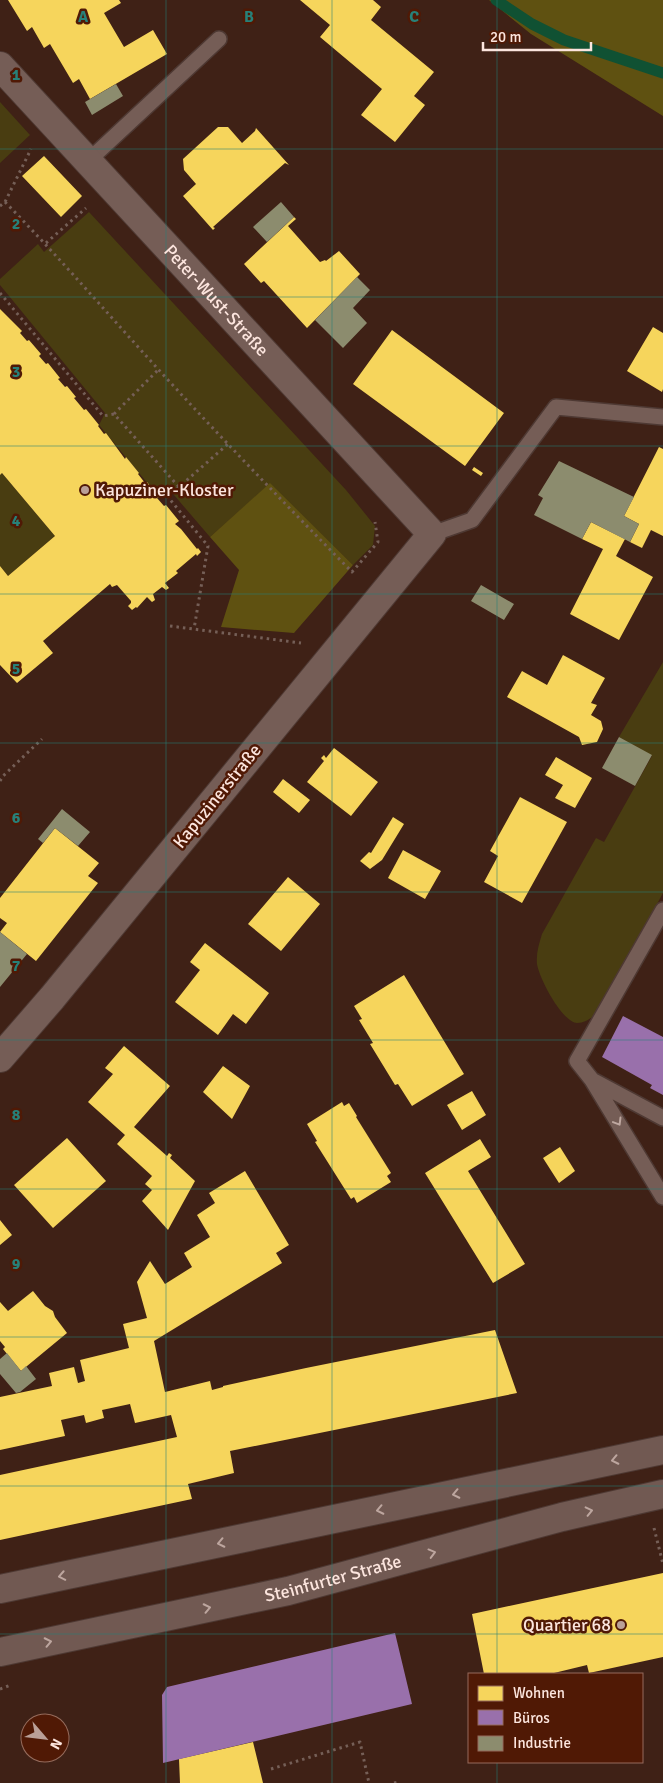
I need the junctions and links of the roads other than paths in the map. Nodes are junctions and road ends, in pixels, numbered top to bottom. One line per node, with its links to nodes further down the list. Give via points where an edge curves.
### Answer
1 (219, 39): 3 (lane)
2 (0, 66): 3 (street, Peter-Wust-Straße)
3 (88, 161): 5 (street, Peter-Wust-Straße)
4 (663, 417): 5 (lane, via 556,407 472,520)
5 (432, 534): 7 (street, Kapuzinerstraße)
6 (663, 910): 8 (lane, via 577,1061)
7 (0, 1058)
8 (592, 1080): 9 (lane); 10 (lane, one-way to 10)
9 (663, 1118)
10 (663, 1197)
11 (663, 1450): 13 (main road, one-way to 13)
12 (663, 1494): 14 (main road, Steinfurter Straße, one-way to 12, via 288,1591 562,1516)
13 (0, 1589)
14 (0, 1652)

